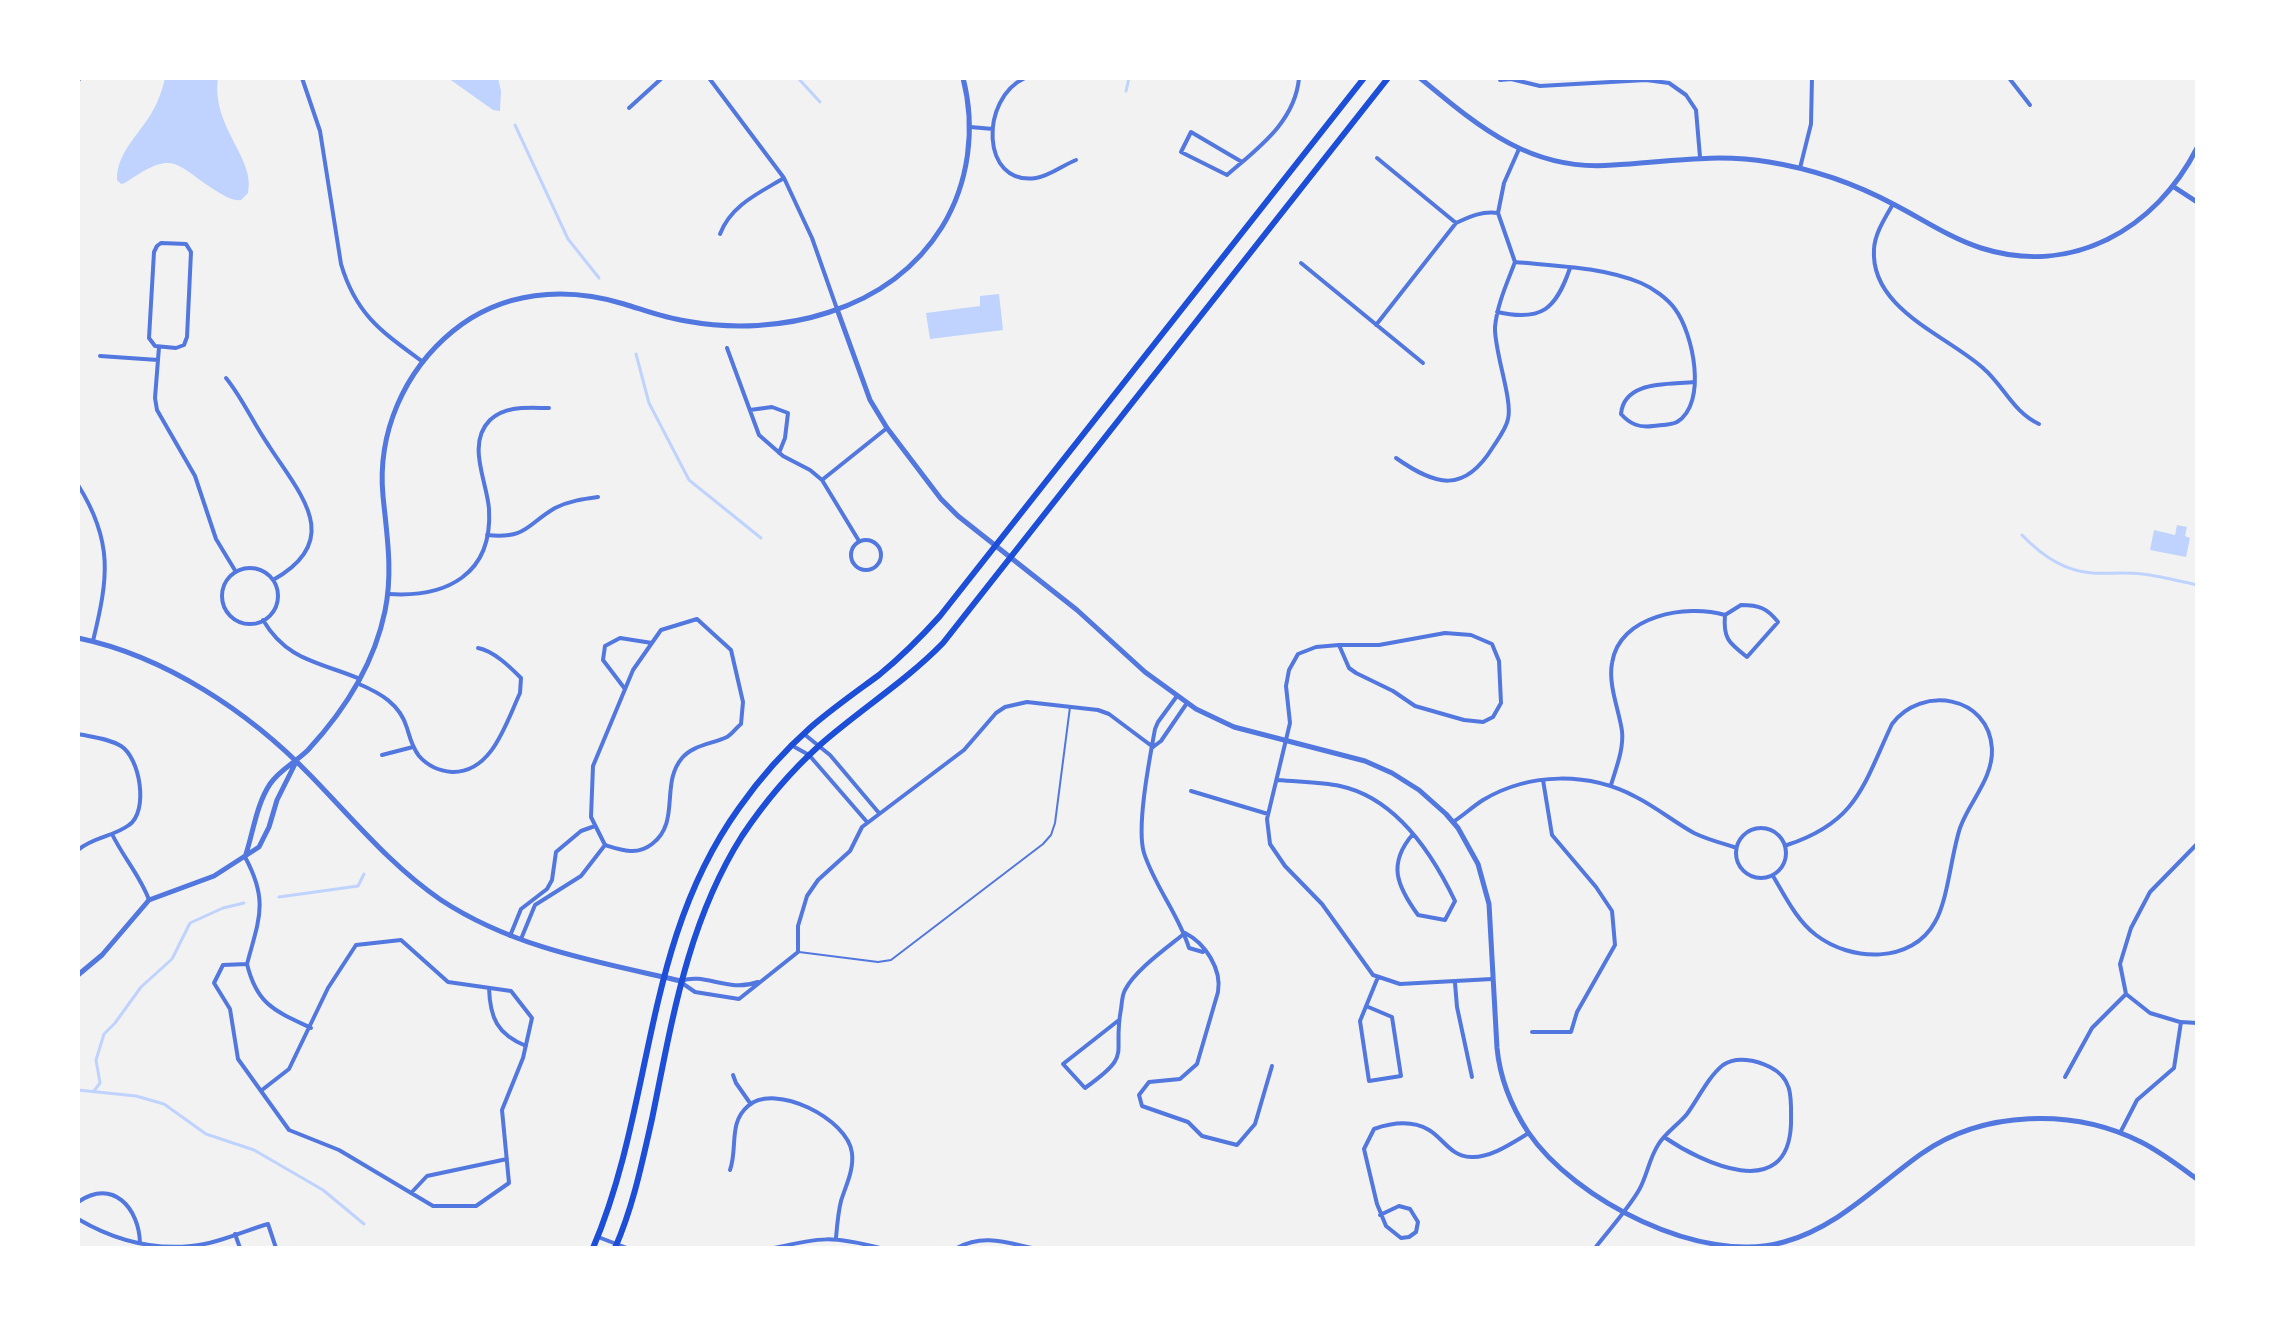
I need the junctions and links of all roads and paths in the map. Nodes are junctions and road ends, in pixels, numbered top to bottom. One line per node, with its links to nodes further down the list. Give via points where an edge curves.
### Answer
1 (302, 78): 41 (street, via 320,131 346,281 372,324)
2 (662, 78): 14 (street)
3 (709, 78): 24 (street)
4 (963, 78): 15 (street)
5 (1025, 78): 16 (street, via 1004,92)
6 (1299, 78): 22 (street, via 1294,107)
7 (1364, 78): 56 (main road)
8 (1388, 78): 57 (main road)
9 (1420, 78): 18 (street, via 1477,124)
10 (1812, 78): 23 (street, via 1813,109)
11 (2009, 78): 13 (street)
12 (1500, 80): 19 (street, via 1540,86 1669,83 1696,110)
13 (2030, 105)
14 (629, 108)
15 (970, 127): 16 (street); 34 (street, via 963,180 934,239 874,293)
16 (993, 129): 21 (street, via 995,155 1015,175 1034,178)
17 (2197, 148): 25 (street)
18 (1519, 149): 19 (street, via 1586,166); 28 (street)
19 (1700, 157): 23 (street)
20 (1377, 158): 29 (street)
21 (1076, 160)
22 (1242, 162): 22 (street, via 1227,175 1181,152 1191,132)
23 (1800, 168): 27 (street)
24 (784, 178): 30 (street, via 738,206); 34 (street)
25 (2174, 187): 26 (street); 27 (street, via 2121,233 2082,249 2044,256 1983,249)
26 (2197, 202)
27 (1893, 204): 47 (street, via 1874,247 1882,285 1899,307 1982,366 2020,412)
28 (1498, 213): 29 (street, via 1475,214); 31 (street)
29 (1456, 223): 36 (street)
30 (720, 234)
31 (1515, 262): 33 (street); 35 (street)
32 (1301, 263): 36 (street)
33 (1570, 268): 35 (street, via 1561,294 1549,307 1518,317); 44 (street, via 1622,277 1662,296 1676,310 1693,351)
34 (837, 309): 41 (street, via 786,322 737,326 684,321 574,293 531,296 472,318); 48 (street, via 863,385)
35 (1497, 312): 50 (street, via 1495,331 1509,418 1485,460 1468,476 1449,482 1435,481)
36 (1376, 325): 42 (street)
37 (159, 347): 37 (street, via 178,348 186,341 191,252 182,243 159,244 154,250 149,338); 40 (street)
38 (727, 348): 46 (street)
39 (100, 356): 40 (street)
40 (158, 360): 58 (street, via 155,398 160,420 195,476 216,539)
41 (423, 362): 60 (street, via 399,398 384,450)
42 (1423, 363)
43 (226, 378): 59 (street, via 299,487 311,517 305,552 292,569)
44 (1695, 382): 44 (street, via 1692,406 1676,423 1646,427 1629,423 1621,414 1622,404 1639,388)
45 (549, 408): 54 (street, via 507,410 482,432 478,451 489,505)
46 (749, 411): 49 (street, via 759,435); 49 (street, via 772,407 788,413)
47 (2039, 424)
48 (887, 428): 51 (street); 56 (street, via 947,507)
49 (779, 453): 51 (street)
50 (1396, 458)
51 (822, 480): 55 (street)
52 (78, 485): 64 (street, via 104,552 105,593)
53 (598, 497): 54 (street, via 558,507 523,532)
54 (487, 535): 60 (street, via 478,560 449,587 423,595)
55 (859, 541): 55 (street, via 851,557 858,567 870,569 879,561 880,549 872,541)
56 (996, 546): 57 (street); 74 (main road, via 902,655)
57 (1012, 557): 70 (street); 77 (main road, via 923,663)
58 (236, 572): 59 (street, via 253,568); 62 (street, via 222,593 226,610 239,621)
59 (273, 580): 62 (street, via 277,601)
60 (388, 594): 68 (street, via 379,636)
61 (1725, 615): 61 (street, via 1725,637 1747,657 1778,622 1756,605 1741,605); 85 (street, via 1689,611 1662,616 1624,637 1612,663 1622,734)
62 (263, 620): 68 (street, via 289,651)
63 (78, 638): 64 (street)
64 (93, 641): 82 (street, via 197,688)
65 (652, 643): 69 (street); 69 (street, via 620,638 605,646 603,660); 95 (street, via 661,630 697,619 731,650 743,702 741,724 728,736 684,755 675,767 671,810 660,838 644,850 626,852)
66 (1339, 645): 66 (street, via 1349,668 1415,706 1483,722 1501,703 1499,661 1492,644 1471,635); 75 (street, via 1298,654 1289,670)
67 (478, 648): 78 (street, via 521,678 520,693 493,748 480,763 451,772 435,768)
68 (360, 682): 78 (street, via 398,709); 82 (street)
69 (625, 689): 91 (street, via 593,766)
70 (1177, 696): 71 (street); 79 (street, via 1158,722)
71 (1187, 703): 75 (street, via 1234,727); 79 (street)
72 (1070, 706): 79 (street, via 1109,714); 87 (street, via 1024,702 1005,707 964,750); 105 (lane, via 1055,823 1043,844 891,960)
73 (78, 734): 92 (street, via 120,746 133,757 141,792 138,811 132,824)
74 (803, 734): 76 (main road); 77 (street)
75 (1285, 742): 83 (street); 90 (street, via 1365,761 1392,773)
76 (791, 745): 81 (street); 109 (main road, via 753,788 714,847 686,903)
77 (820, 745): 81 (main road); 87 (street)
78 (413, 747): 80 (street)
79 (1153, 747): 102 (street, via 1142,841 1155,880)
80 (382, 755)
81 (809, 755): 89 (street); 112 (main road, via 755,817 723,869)
82 (296, 762): 99 (street, via 264,838); 99 (street, via 269,786); 103 (street, via 406,873 442,900)
83 (1278, 780): 88 (street); 93 (street, via 1360,792 1387,808)
84 (1543, 780): 85 (street); 90 (street, via 1483,800); 122 (street, via 1552,835 1612,911 1615,945 1571,1032)
85 (1611, 785): 97 (street, via 1696,834)
86 (1191, 791): 88 (street)
87 (879, 813): 89 (street)
88 (1268, 814): 110 (street, via 1270,844)
89 (867, 822): 105 (street, via 850,851 807,896 798,926)
90 (1453, 822): 111 (street, via 1484,885)
91 (595, 826): 95 (street); 103 (street, via 556,852 552,880 521,909)
92 (112, 834): 98 (street); 101 (street)
93 (1413, 834): 93 (street, via 1455,901 1445,920 1418,915 1398,879 1396,863)
94 (2197, 844): 116 (street, via 2150,892 2131,928 2120,964)
95 (605, 845): 104 (street, via 581,876 535,905)
96 (1787, 845): 97 (street, via 1777,834 1749,829); 100 (street, via 1785,862); 100 (street, via 1844,816 1892,724 1913,705 1944,699 1958,703 1983,724 1992,749 1990,763 1955,843 1941,908 1921,940 1884,955 1838,947 1800,919)
97 (1734, 847): 100 (street, via 1740,868 1750,876)
98 (78, 850)
99 (245, 857): 101 (street, via 199,883); 107 (street, via 261,900)
100 (1773, 876)
101 (149, 900): 108 (street)
102 (1185, 933): 106 (street, via 1197,939); 106 (street, via 1189,948); 118 (street, via 1125,990)
103 (510, 936): 104 (street)
104 (521, 941): 109 (street)
105 (798, 952): 113 (street)
106 (1205, 953): 124 (street, via 1220,982 1197,1064 1180,1079 1149,1082 1139,1095 1142,1106 1188,1122 1202,1136 1237,1145 1255,1124)
107 (247, 964): 121 (street, via 253,988 270,1008); 128 (street, via 223,965 214,983 230,1009 238,1059)
108 (78, 975)
109 (662, 977): 112 (street); 142 (main road, via 619,1176)
110 (1378, 977): 114 (street, via 1400,984); 117 (street)
111 (1493, 979): 114 (street); 130 (street, via 1499,1066)
112 (681, 981): 113 (street, via 736,987); 113 (street, via 695,992 735,999); 145 (main road, via 639,1175)
113 (760, 981)
114 (1455, 983): 126 (street)
115 (489, 988): 121 (street, via 448,982 401,940 356,945 328,988); 123 (street, via 495,1024); 123 (street, via 511,991 532,1018)
116 (2126, 994): 119 (street, via 2150,1013); 127 (street, via 2092,1028)
117 (1366, 1006): 117 (street, via 1360,1021 1369,1081 1401,1076 1392,1017)
118 (1119, 1020): 118 (street, via 1117,1060 1085,1088 1063,1064)
119 (2181, 1022): 120 (street); 131 (street, via 2174,1068 2137,1100)
120 (2197, 1023)
121 (311, 1028): 128 (street, via 289,1069)
122 (1532, 1032)
123 (526, 1046): 133 (street, via 502,1110)
124 (1272, 1066)
125 (733, 1075): 129 (street)
126 (1472, 1077)
127 (2065, 1077)
128 (262, 1090): 136 (street, via 289,1130 339,1150)
129 (751, 1103): 134 (street, via 736,1124); 143 (street, via 766,1097 784,1099 830,1120 845,1133 852,1165)
130 (1529, 1133): 138 (street, via 1575,1180); 139 (street, via 1473,1158 1448,1149 1429,1130 1395,1121 1374,1129 1364,1149)
131 (2120, 1133): 135 (street, via 2158,1151); 138 (street, via 2068,1120 2025,1119 1983,1126 1942,1141 1827,1224 1779,1244 1737,1247 1691,1240)
132 (1664, 1137): 132 (street, via 1724,1065 1739,1059 1765,1064 1788,1081 1792,1095 1786,1149 1765,1169 1745,1171 1707,1163); 138 (street)
133 (507, 1159): 136 (street, via 427,1176); 136 (street, via 509,1183 476,1206 433,1206)
134 (730, 1170)
135 (2197, 1179)
136 (411, 1194)
137 (78, 1202): 144 (street, via 115,1195 137,1220)
138 (1624, 1210): 154 (street)
139 (1380, 1215): 139 (street, via 1401,1238 1416,1232 1418,1222 1410,1209 1399,1206)
140 (78, 1219): 144 (street, via 104,1234)
141 (235, 1234): 144 (street, via 192,1246); 146 (street); 147 (street, via 268,1224)
142 (598, 1237): 145 (street); 148 (main road)
143 (836, 1238): 150 (street); 151 (street)
144 (140, 1243)
145 (616, 1246): 149 (street)
146 (240, 1248)
147 (276, 1248)
148 (593, 1248)
149 (627, 1248)
150 (774, 1248)
151 (880, 1248)
152 (957, 1248): 153 (street, via 990,1239)
153 (1032, 1248)
154 (1595, 1248)

